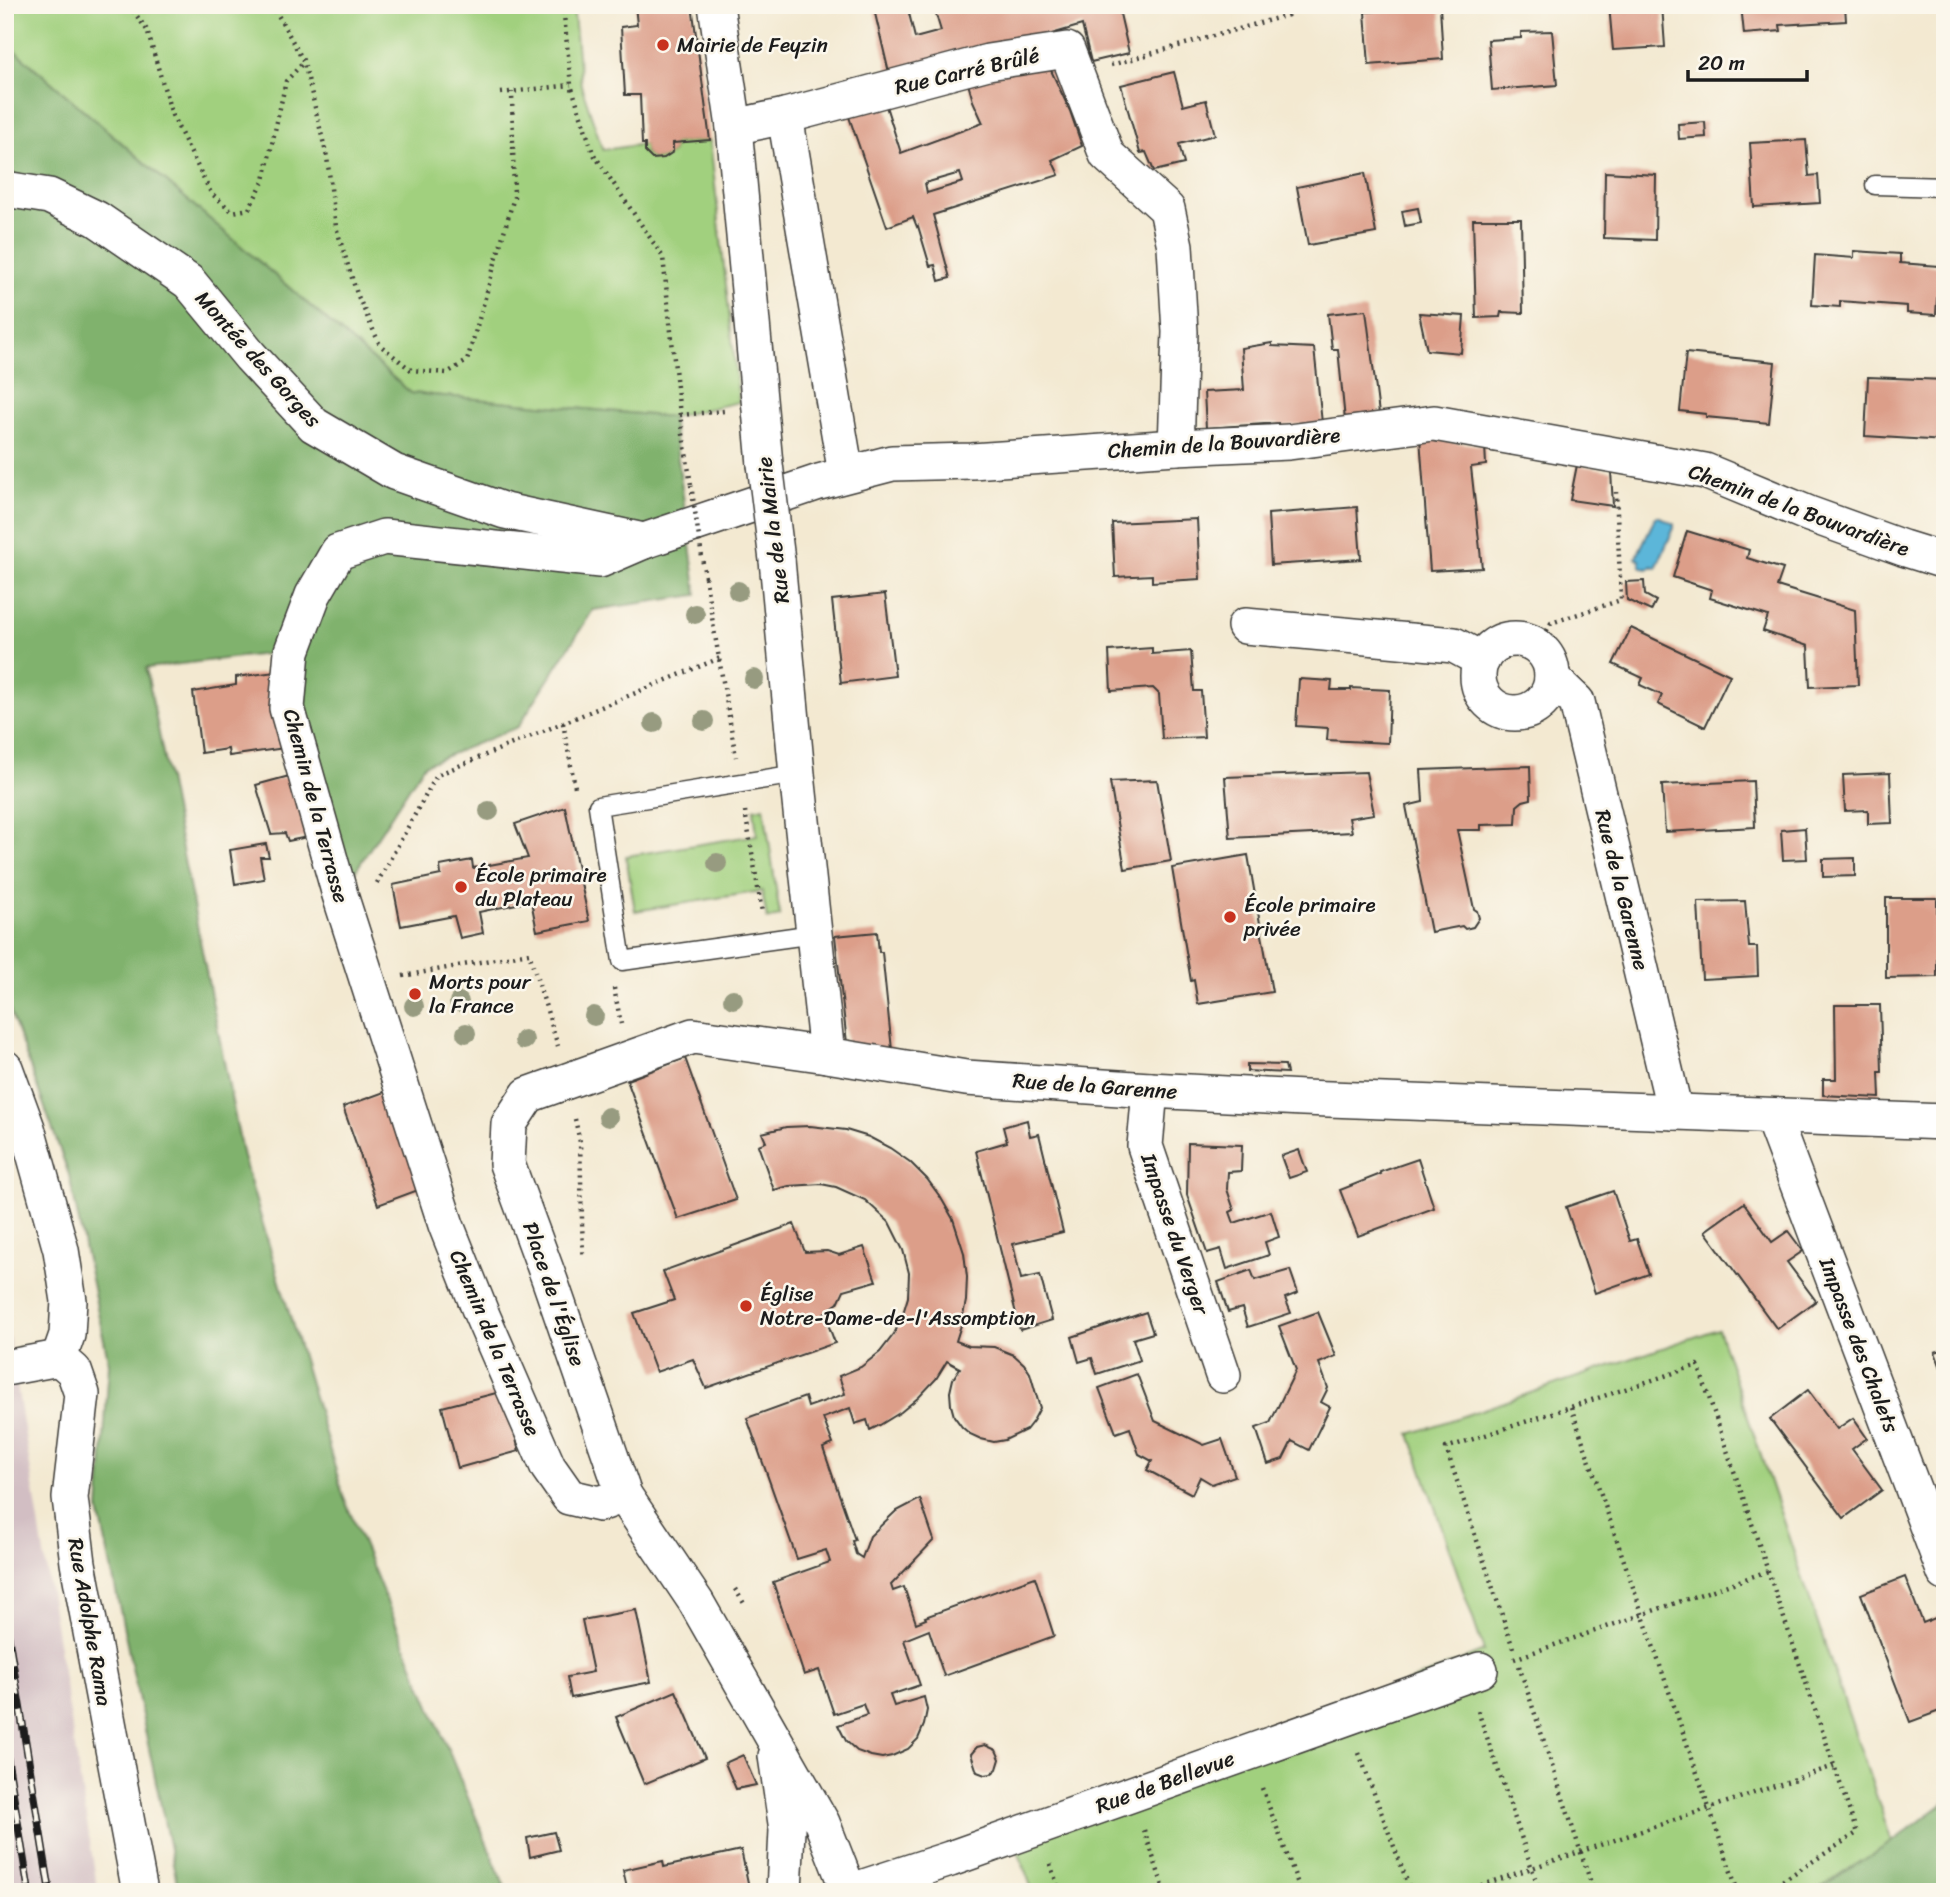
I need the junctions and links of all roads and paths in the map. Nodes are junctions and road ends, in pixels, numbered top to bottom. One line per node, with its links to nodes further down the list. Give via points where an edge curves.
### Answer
1 (128, 5): 6 (path, via 148,30 172,115 211,193 233,212 248,209 264,180 286,81)
2 (270, 5): 6 (path)
3 (563, 5): 8 (path)
4 (716, 5): 12 (street, Rue de la Mairie)
5 (1292, 5): 7 (path, via 1288,15)
6 (304, 62): 9 (path, via 327,157 336,227 357,294 380,345 411,370 447,373 467,361 514,197)
7 (1076, 75): 11 (street, Rue Carré Brûlé, via 1067,50 988,62); 18 (street, Rue Carré Brûlé, via 1107,155 1167,209 1175,246 1180,332)
8 (571, 85): 9 (path); 17 (path, via 593,153 663,257)
9 (512, 92): 10 (path)
10 (501, 93)
11 (785, 116): 12 (street, Rue Carré Brûlé); 20 (street)
12 (734, 127): 28 (street, Rue de la Mairie, bridge)
13 (1875, 185): 14 (lane)
14 (1945, 187)
15 (5, 189): 21 (street, Montée des Gorges, via 50,196 97,219 189,282 314,425 394,472 505,510)
16 (733, 410): 17 (path)
17 (680, 415): 23 (path, bridge)
18 (1177, 447): 19 (street, Chemin de la Bouvardière, via 1289,442 1434,423); 20 (street, Chemin de la Bouvardière, via 892,463)
19 (1615, 454): 22 (street, Chemin de la Bouvardière, via 1705,471 1809,514); 27 (path, via 1621,600 1551,623)
20 (846, 474): 21 (street, Chemin de la Terrasse)
21 (644, 541): 46 (street, Chemin de la Terrasse, via 600,560 384,537 338,552 313,595 292,651 287,708 337,886 415,1132 486,1325 548,1467 569,1497 599,1504)
22 (1945, 561)
23 (705, 577)
24 (1245, 626): 26 (street, via 1454,645)
25 (720, 658): 29 (path, via 437,775)
26 (1482, 660): 27 (street, via 1497,644 1518,640 1529,642); 27 (street, via 1478,671 1482,694 1490,704 1511,713 1534,708 1544,700 1549,690)
27 (1545, 663): 37 (street, Rue de la Garenne, via 1577,702)
28 (797, 774): 30 (street, Rue de la Mairie); 30 (lane, via 598,806 622,961)
29 (374, 887)
30 (814, 934): 32 (street, Rue de la Mairie)
31 (398, 977): 34 (path, via 529,953)
32 (827, 1055): 34 (street, Rue de la Garenne, via 693,1037); 35 (street, Rue de la Garenne, via 966,1078)
33 (5, 1068): 41 (street, via 61,1250 69,1301 67,1335)
34 (568, 1080): 36 (street, Rue de la Garenne); 40 (path, via 580,1142)
35 (1150, 1090): 37 (street, Rue de la Garenne); 43 (street, Impasse du Verger, via 1145,1146)
36 (528, 1095): 46 (street, Place de l'Église, via 509,1124 508,1164)
37 (1675, 1112): 38 (street, Rue de la Garenne)
38 (1772, 1116): 39 (street, Rue de la Garenne); 48 (street, Impasse des Chalets)
39 (1945, 1122)
40 (583, 1257)
41 (59, 1359): 42 (street); 62 (street, Rue Adolphe Rama, via 74,1371 82,1394 70,1498)
42 (5, 1368)
43 (1223, 1375)
44 (1571, 1407): 45 (path); 47 (path, via 1698,1365); 51 (path)
45 (1446, 1448)
46 (624, 1495): 54 (street, Rue de Bellevue, via 696,1602)
47 (1768, 1571): 51 (path); 56 (path)
48 (1945, 1573)
49 (731, 1583): 50 (path)
50 (746, 1606)
51 (1643, 1615): 52 (path); 58 (path)
52 (1480, 1670): 54 (street, Rue de Bellevue, via 849,1892 822,1823)
53 (1466, 1715): 61 (path, via 1478,1711)
54 (774, 1740): 63 (street, via 787,1830)
55 (1370, 1748): 67 (path, via 1358,1753)
56 (1833, 1766): 58 (path); 71 (path, via 1857,1833)
57 (1274, 1783): 66 (path, via 1262,1787)
58 (1710, 1808): 61 (path); 70 (path)
59 (1132, 1832): 65 (path, via 1144,1828)
60 (1061, 1857): 64 (path, via 1049,1862)
61 (1532, 1868): 68 (path); 69 (path)
62 (140, 1892)
63 (784, 1892)
64 (1059, 1892)
65 (1165, 1892)
66 (1301, 1892)
67 (1412, 1892)
68 (1461, 1892)
69 (1540, 1892)
70 (1738, 1892)
71 (1765, 1892)

